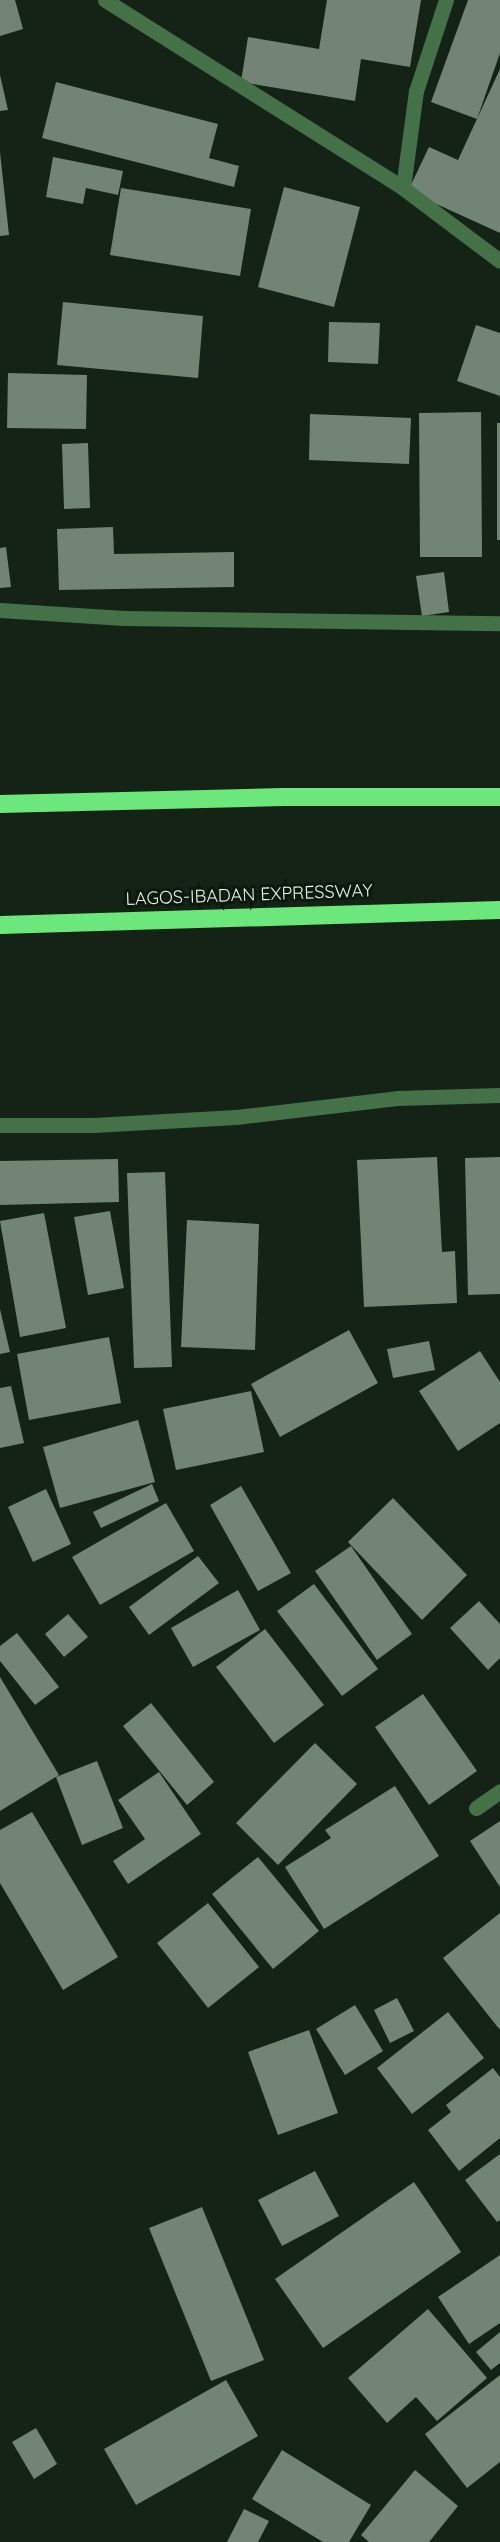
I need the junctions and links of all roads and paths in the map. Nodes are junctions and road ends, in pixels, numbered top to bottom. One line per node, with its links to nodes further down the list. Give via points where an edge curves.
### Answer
1 (105, 0): 3 (street)
2 (446, 0): 3 (street, via 416,91)
3 (403, 188): 4 (street)
4 (500, 261)
5 (0, 610): 6 (street, via 147,619)
6 (500, 623)
7 (500, 797): 8 (highway, via 283,797)
8 (0, 804)
9 (500, 910): 10 (highway, LAGOS-IBADAN EXPRESSWAY)
10 (0, 925)
11 (500, 1095): 12 (street, via 397,1098 236,1117 94,1125)
12 (0, 1125)
13 (500, 1791): 14 (street)
14 (476, 1808)

